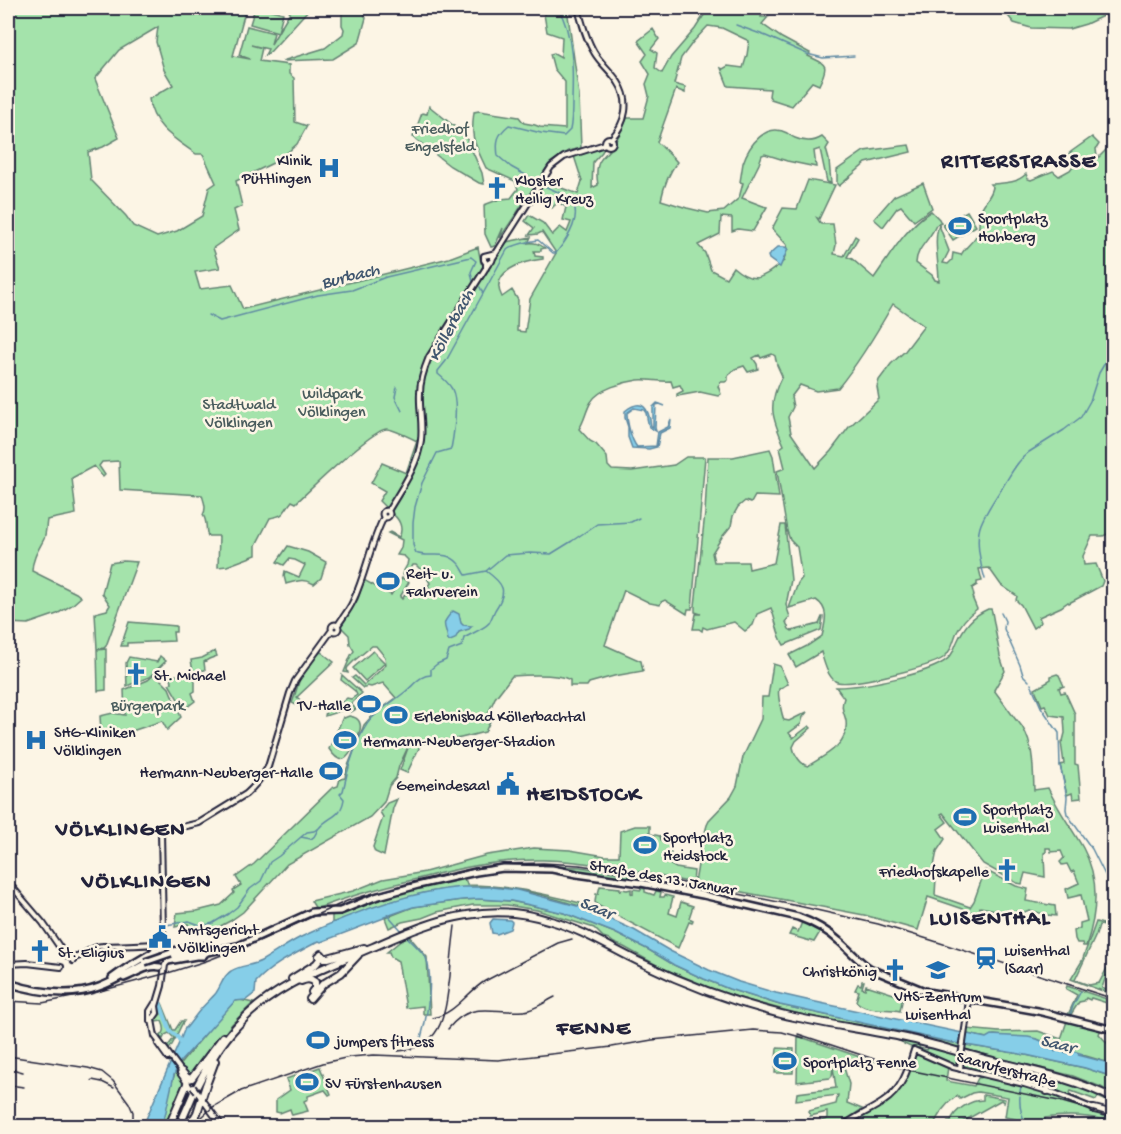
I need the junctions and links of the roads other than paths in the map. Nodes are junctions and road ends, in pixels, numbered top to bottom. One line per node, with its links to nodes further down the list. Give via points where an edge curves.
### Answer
1 (578, 8): 2 (main road, via 592,50 618,81 625,99 623,119 605,144 564,157 555,164)
2 (492, 257): 3 (main road); 3 (main road, via 484,256)
3 (488, 263): 9 (main road, via 429,357 419,395 420,448 412,470 388,511 382,514 357,593 337,625 338,630 326,640 290,693 268,767 246,794 199,823 161,832 164,935)
4 (9, 883): 5 (main road); 7 (main road, via 67,956 74,959 101,946)
5 (8, 891)
6 (577, 929): 8 (highway, via 539,917 493,912 453,917); 29 (highway, via 663,970 779,1011 907,1036); 29 (highway, via 649,967 756,1007)
7 (150, 945): 9 (main road); 11 (main road, via 155,946)
8 (368, 948): 17 (highway); 17 (highway, via 328,958 320,955 317,963); 17 (highway, via 309,998 315,982 308,979)
9 (168, 950): 10 (main road); 11 (main road); 12 (main road, via 170,956); 12 (main road, via 154,954); 15 (main road, bridge)
10 (204, 950): 12 (main road, via 203,956); 19 (main road, Straße des 13. Januar, via 240,944 312,912 344,910 426,883 496,868 545,868 654,886 798,917 836,939 873,970 927,992)
11 (153, 952): 12 (main road, via 152,956); 15 (main road)
12 (161, 963): 15 (main road); 20 (main road); 21 (main road)
13 (8, 964): 14 (main road)
14 (61, 967)
15 (109, 981): 18 (main road)
16 (8, 983): 18 (main road, via 55,990); 18 (main road, via 50,992)
17 (288, 984): 24 (highway)
18 (94, 987)
19 (969, 1000): 25 (main road, Straße des 13. Januar, via 1038,1011); 27 (main road, bridge)
20 (157, 1002): 21 (main road); 23 (main road, via 159,1013)
21 (154, 1008): 22 (main road, via 150,1010)
22 (153, 1014): 23 (main road); 26 (main road, via 151,1033)
23 (152, 1024): 26 (main road)
24 (235, 1026): 33 (highway); 33 (highway, via 188,1079); 36 (highway, via 210,1063); 40 (highway, via 208,1061)
25 (1113, 1030)
26 (162, 1048): 33 (main road)
27 (961, 1058): 28 (main road); 31 (main road)
28 (952, 1066): 31 (main road, Saaruferstraße); 43 (main road, Saaruferstraße, via 914,1050 906,1074 893,1094)
29 (1019, 1066): 30 (highway)
30 (1030, 1068): 32 (highway); 35 (highway, via 1075,1079)
31 (960, 1069): 34 (main road, Saaruferstraße)
32 (1038, 1071): 34 (highway, via 1049,1079); 35 (highway)
33 (193, 1090): 36 (highway, via 198,1103 192,1116 188,1114); 39 (highway); 41 (highway, via 196,1116); 42 (main road)
34 (1047, 1091): 37 (main road, Saaruferstraße)
35 (1113, 1098)
36 (189, 1106): 40 (highway)
37 (1094, 1108): 38 (highway)
38 (1113, 1112)
39 (169, 1126)
40 (177, 1126)
41 (183, 1126)
42 (222, 1126)
43 (843, 1126)

